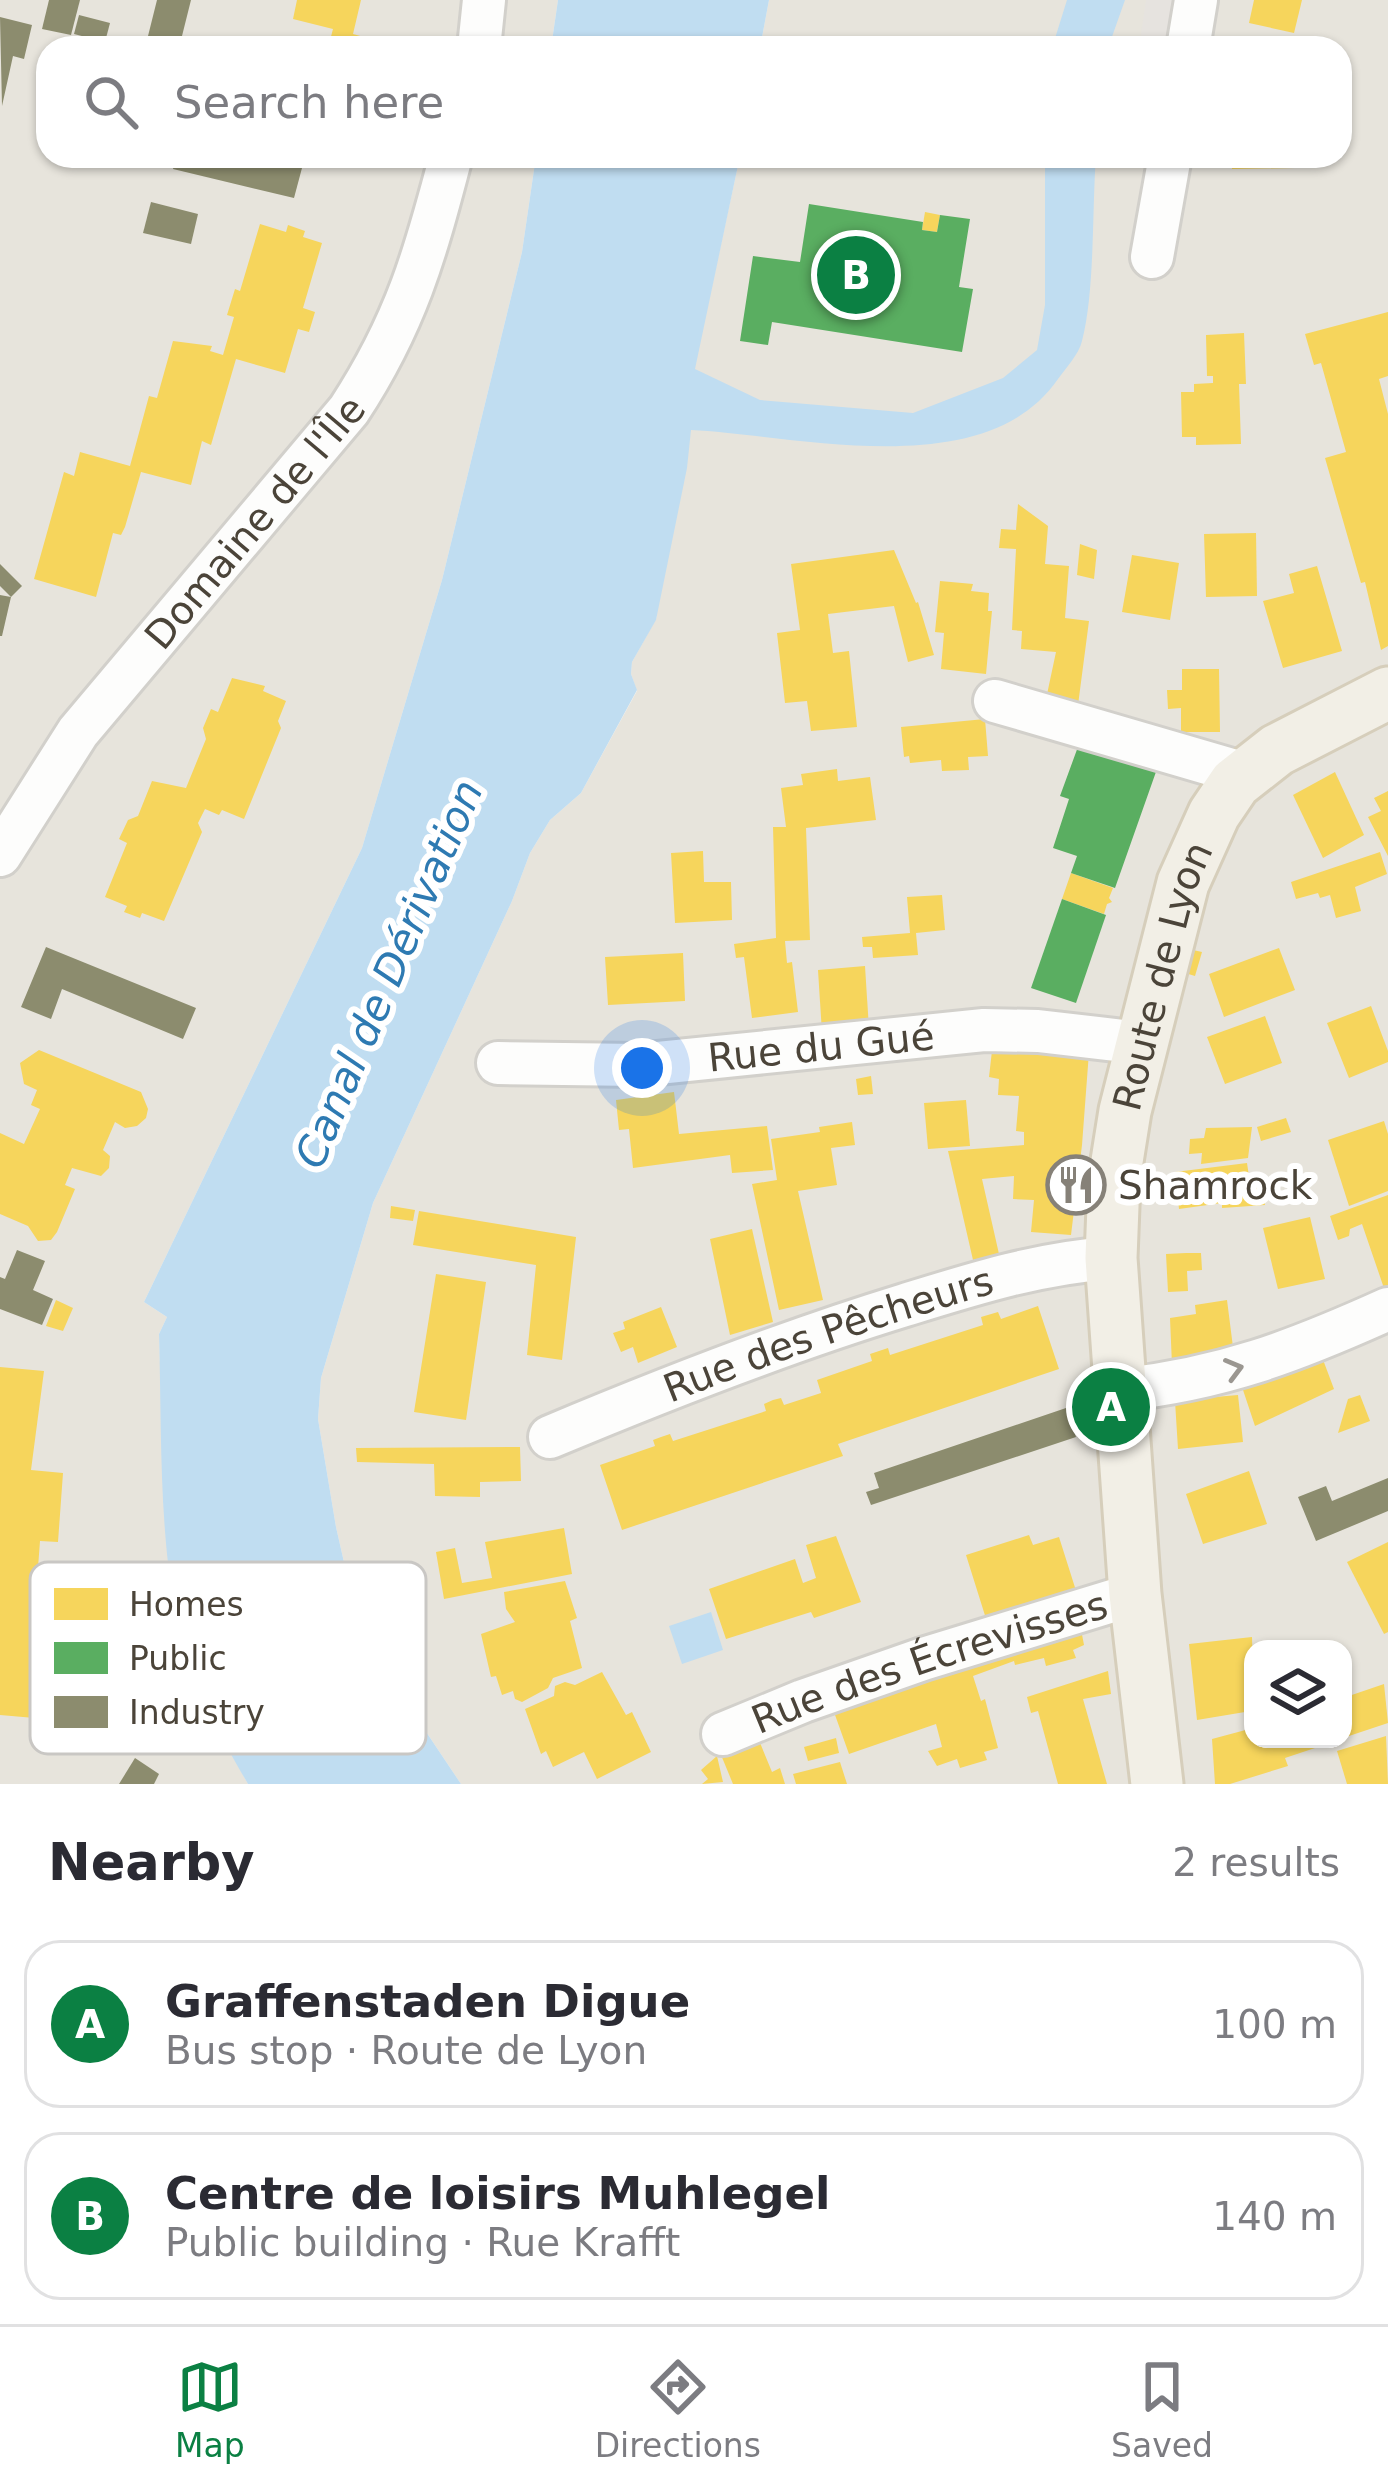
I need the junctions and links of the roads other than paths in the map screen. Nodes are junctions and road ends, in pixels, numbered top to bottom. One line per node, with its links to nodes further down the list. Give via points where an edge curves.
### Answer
1 (484, 0): 3 (street)
2 (1196, 0): 4 (street)
3 (480, 36)
4 (1190, 36)
5 (448, 168): 11 (street, Domaine de l'Île, via 412,295 373,374 78,732)
6 (1168, 168): 7 (street)
7 (1152, 257)
8 (1388, 693): 10 (main road, Route de Lyon)
9 (995, 701): 10 (street)
10 (1245, 774): 12 (main road, Route de Lyon, via 1214,814 1184,884)
11 (0, 855)
12 (1141, 1043): 13 (street, Rue du Gué, via 984,1030 638,1065); 14 (main road, Route de Lyon, via 1118,1149)
13 (498, 1063)
14 (1111, 1258): 16 (main road, Route de Lyon); 17 (street, Rue des Pêcheurs, via 1007,1274 837,1326)
15 (1388, 1309): 16 (street, one-way to 15, via 1289,1354)
16 (1119, 1390): 18 (main road, Route de Lyon)
17 (550, 1437)
18 (1135, 1594): 19 (street, Rue des Écrevisses, via 923,1659); 20 (main road, Route de Lyon)
19 (723, 1735)
20 (1157, 1784)

